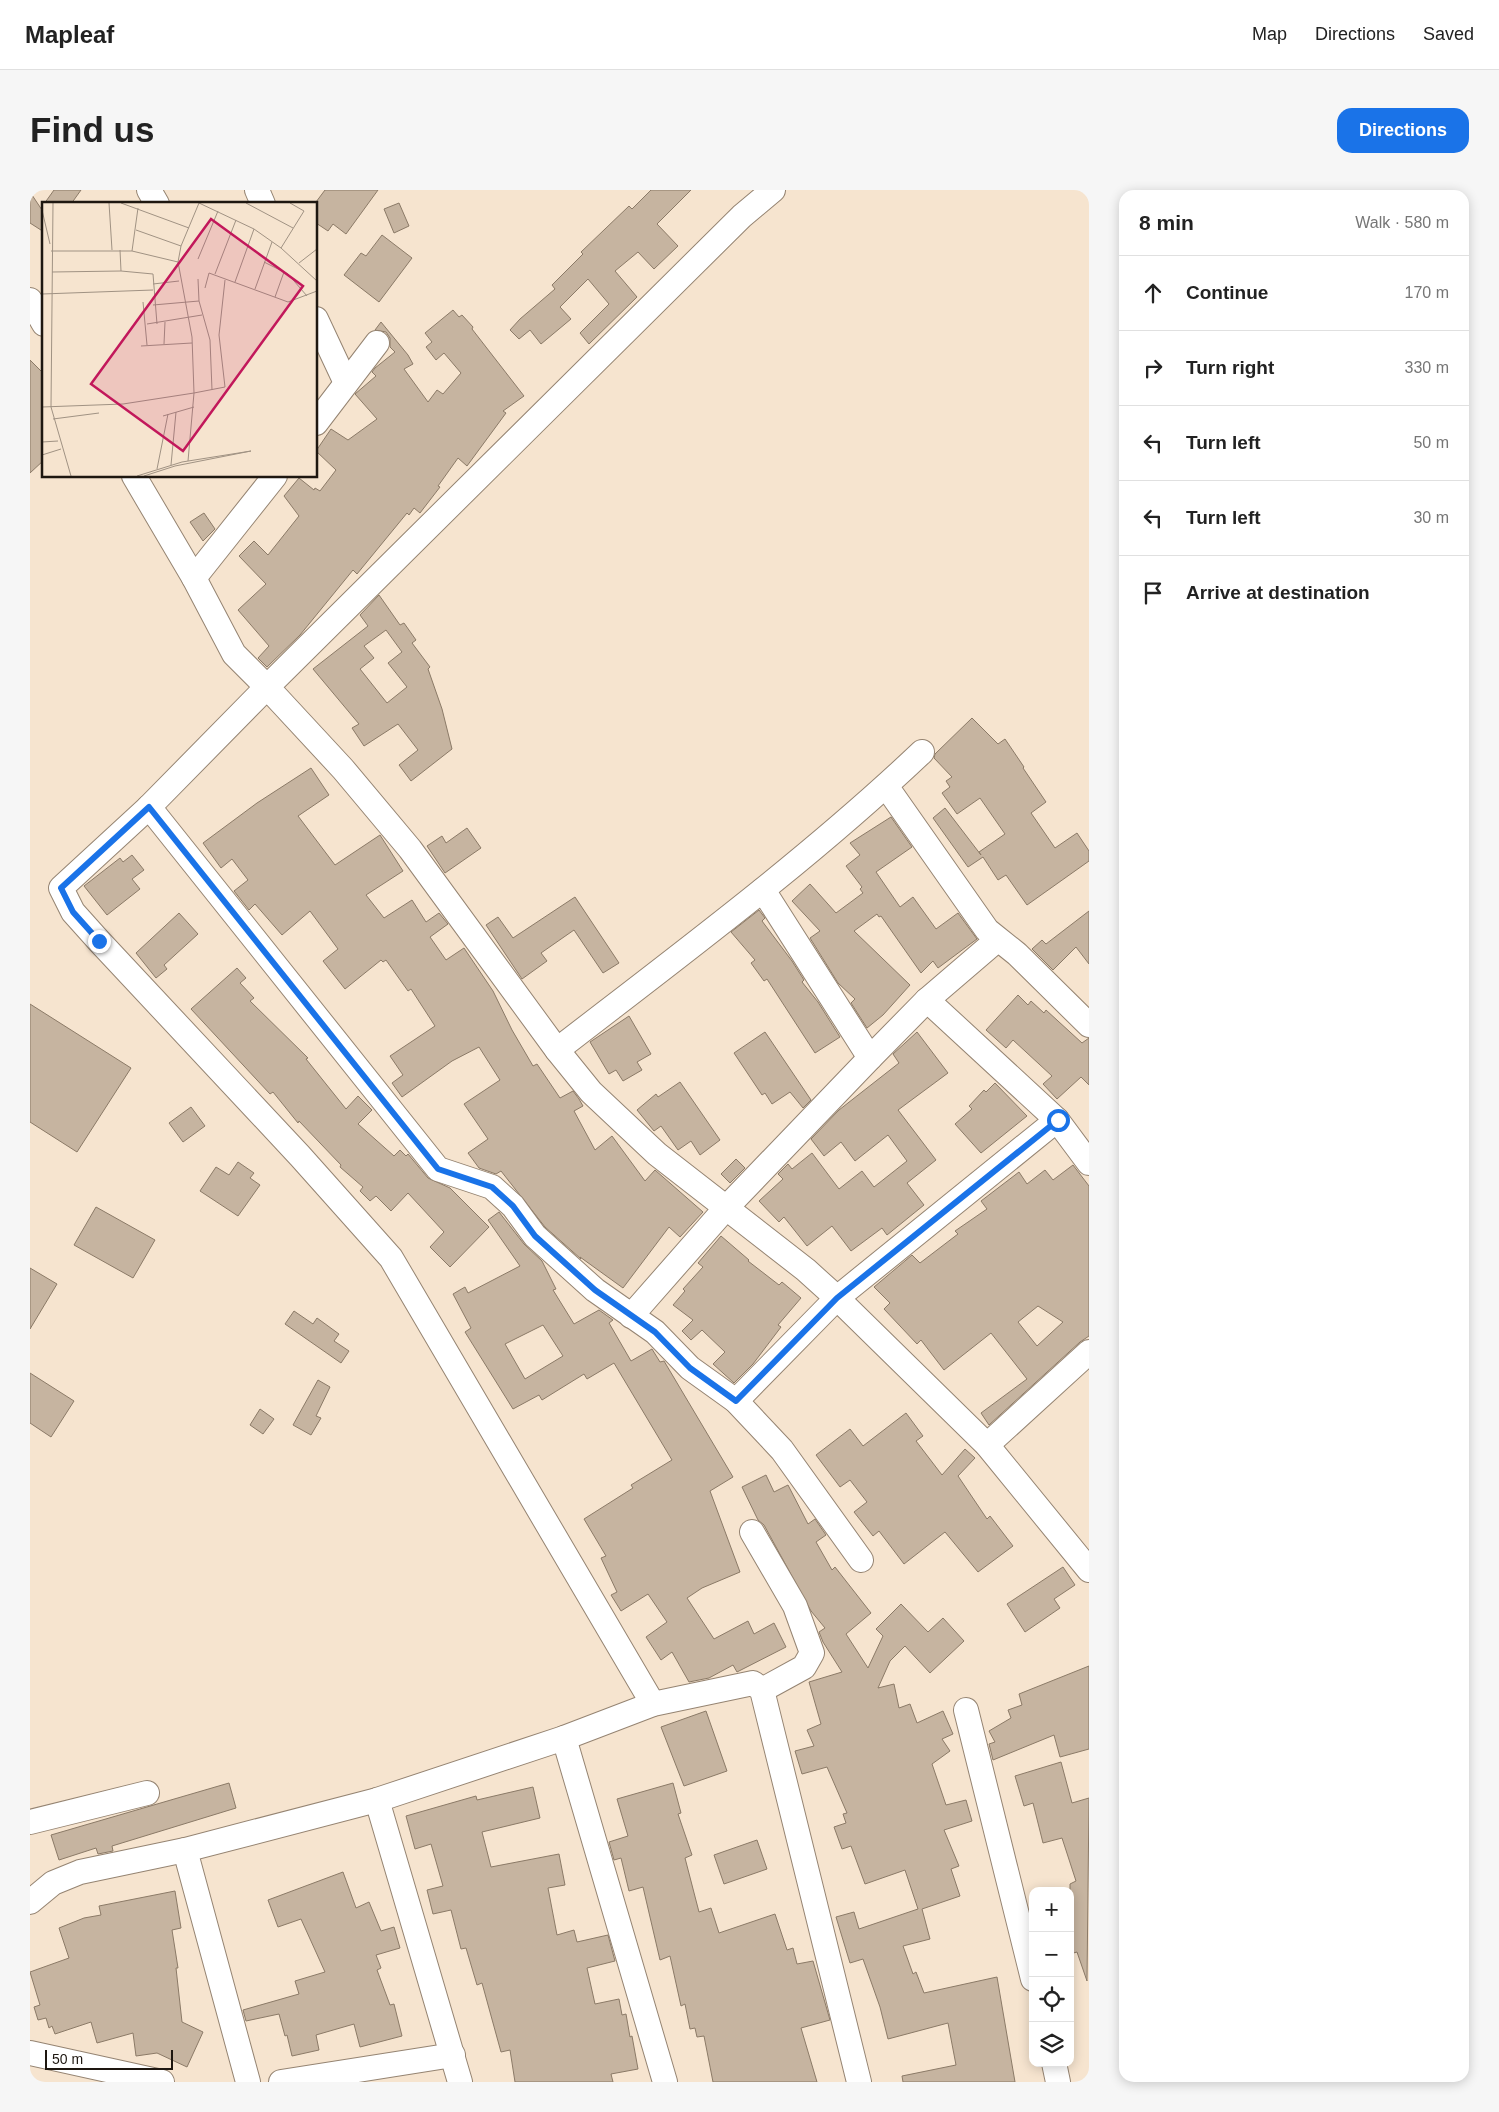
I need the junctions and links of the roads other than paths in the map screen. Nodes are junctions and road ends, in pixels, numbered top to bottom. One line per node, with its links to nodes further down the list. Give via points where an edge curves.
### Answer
1 (149, 190): 4 (street)
2 (257, 190): 5 (street)
3 (773, 190): 15 (street, via 735,223)
4 (156, 202)
5 (262, 202)
6 (30, 300): 7 (street)
7 (42, 321)
8 (318, 323): 10 (street)
9 (377, 343): 10 (street)
10 (346, 383): 11 (street)
11 (318, 420)
12 (135, 478): 14 (street)
13 (272, 478): 14 (street)
14 (194, 578): 15 (street, via 234,654)
15 (267, 687): 18 (street); 23 (street, via 343,769 410,849)
16 (922, 752): 17 (street)
17 (886, 786): 19 (street); 20 (street)
18 (149, 807): 29 (street, via 438,1169 492,1187 513,1206 535,1236 595,1290); 37 (street, via 61,888 66,899 99,941 391,1258)
19 (763, 890): 23 (street); 24 (street)
20 (997, 940): 21 (street); 22 (street, via 1017,954)
21 (927, 1000): 24 (street); 25 (street)
22 (1089, 1025)
23 (557, 1050): 27 (street, via 591,1092 657,1154)
24 (870, 1058): 27 (street)
25 (1058, 1120): 26 (street); 28 (street)
26 (1089, 1163)
27 (725, 1209): 28 (street, via 806,1270); 29 (street)
28 (837, 1298): 31 (street); 32 (street)
29 (632, 1316): 31 (street, via 655,1332 690,1368)
30 (1089, 1352): 32 (street)
31 (736, 1401): 34 (street, via 782,1450)
32 (987, 1445): 35 (street)
33 (752, 1532): 36 (street, via 795,1606 812,1653 804,1666)
34 (861, 1560)
35 (1089, 1570)
36 (762, 1690): 37 (street, via 753,1683); 54 (street)
37 (653, 1704): 39 (street)
38 (966, 1710): 45 (street)
39 (564, 1738): 41 (street); 53 (street)
40 (146, 1793): 42 (street)
41 (377, 1800): 43 (street); 47 (street)
42 (30, 1822)
43 (185, 1850): 44 (street, via 80,1872 53,1883); 50 (street)
44 (30, 1902)
45 (1033, 1977)
46 (30, 2053): 49 (street)
47 (453, 2055): 51 (street); 52 (street)
48 (1055, 2067): 55 (street)
49 (162, 2082)
50 (248, 2082)
51 (281, 2082)
52 (460, 2082)
53 (665, 2082)
54 (859, 2082)
55 (1058, 2082)

